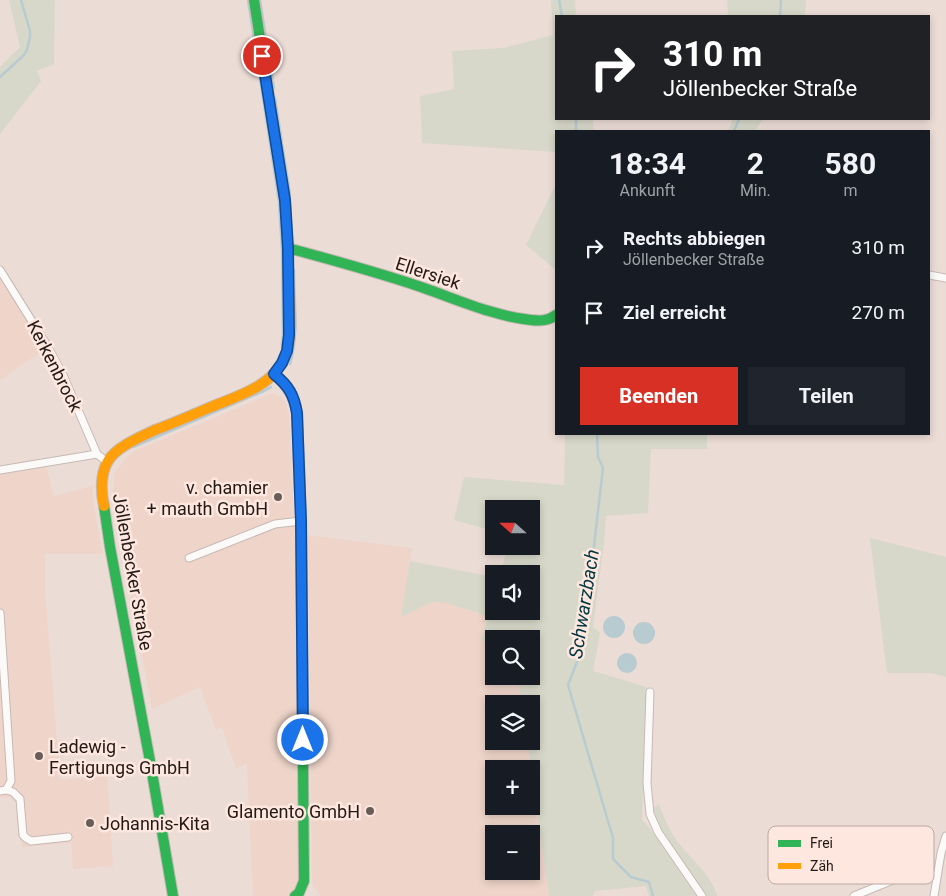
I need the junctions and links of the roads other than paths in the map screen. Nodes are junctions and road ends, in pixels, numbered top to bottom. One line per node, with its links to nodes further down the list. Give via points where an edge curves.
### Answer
1 (254, 0): 2 (street, via 285,200)
2 (288, 248): 6 (street, Ellersiek, via 406,282 497,313 542,321); 7 (street, via 289,335 287,351)
3 (0, 270): 8 (street, Kerkenbrock, via 63,375)
4 (930, 275): 5 (street)
5 (946, 278)
6 (555, 316)
7 (274, 374): 9 (street, via 250,391 134,439); 11 (street, via 288,387 295,402)
8 (97, 454): 9 (street); 10 (street)
9 (108, 462): 22 (street, Jöllenbecker Straße, via 103,476 102,497)
10 (0, 470)
11 (301, 521): 12 (street, via 275,524); 21 (street, via 304,881)
12 (189, 558)
13 (0, 613): 15 (street, via 11,780)
14 (650, 692): 23 (street, via 647,783 650,814 658,832)
15 (3, 791): 17 (street, via 13,792 20,799 23,835 26,838 31,841)
16 (946, 836): 19 (street)
17 (68, 837)
18 (934, 876): 19 (street)
19 (937, 876): 25 (street)
20 (883, 884): 24 (street)
21 (299, 895)
22 (173, 896)
23 (702, 896)
24 (854, 896)
25 (934, 896)

